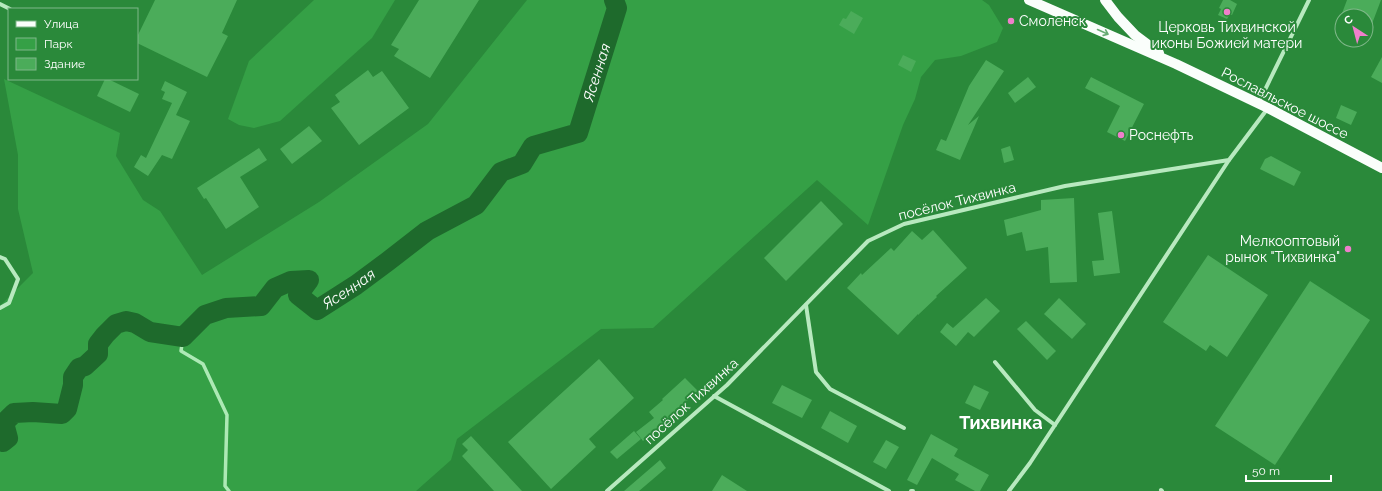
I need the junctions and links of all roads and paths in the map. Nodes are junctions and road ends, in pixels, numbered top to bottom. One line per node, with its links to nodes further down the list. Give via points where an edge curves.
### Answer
1 (1029, 0): 4 (main road, Рославльское шоссе, one-way to 4)
2 (1105, 0): 4 (main road, Рославльское шоссе, via 1135,35)
3 (1309, 0): 5 (street)
4 (1176, 64): 5 (main road, Рославльское шоссе)
5 (1258, 104): 6 (main road, Рославльское шоссе)
6 (1268, 108): 7 (street); 8 (main road, Рославльское шоссе)
7 (1229, 160): 10 (street, посёлок Тихвинка, via 1065,186 904,224 868,241); 14 (street)
8 (1382, 168)
9 (0, 257): 11 (street, via 18,279 8,303)
10 (806, 305): 13 (street, посёлок Тихвинка); 15 (street, via 816,372 830,390)
11 (0, 308)
12 (996, 362): 14 (street, via 1035,410)
13 (714, 396): 16 (street, посёлок Тихвинка); 17 (street)
14 (1055, 425): 18 (street)
15 (904, 428)
16 (607, 491)
17 (889, 491)
18 (1009, 491)

